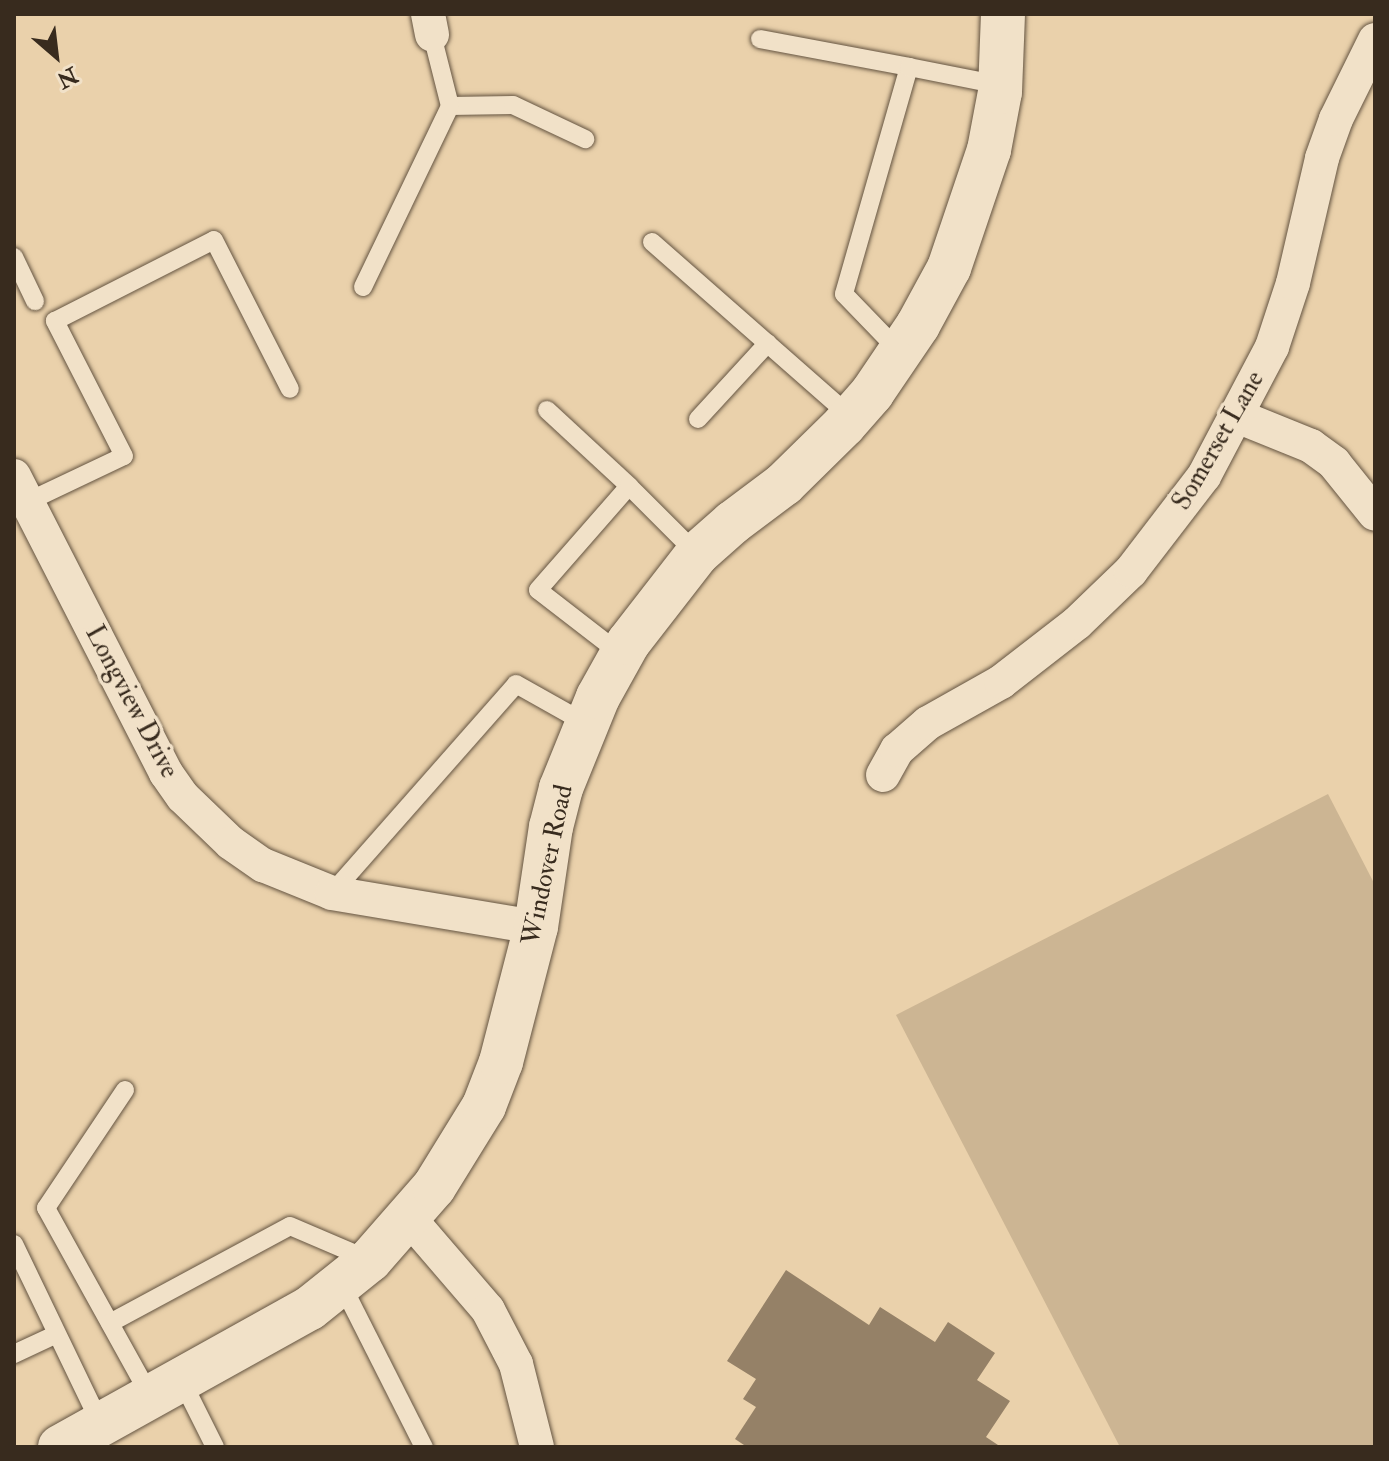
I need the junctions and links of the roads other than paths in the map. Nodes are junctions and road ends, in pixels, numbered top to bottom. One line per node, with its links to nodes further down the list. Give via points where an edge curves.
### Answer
1 (1003, 14): 6 (street, Windover Road)
2 (430, 24): 7 (lane)
3 (760, 39): 5 (lane)
4 (1375, 40): 17 (street, Somerset Lane, via 1336,119 1272,347)
5 (909, 67): 6 (lane); 14 (lane, via 844,294)
6 (1000, 85): 14 (street, Windover Road, via 989,150 949,268)
7 (450, 106): 8 (lane, via 513,105); 11 (lane)
8 (585, 139)
9 (652, 242): 13 (lane)
10 (14, 257): 12 (lane)
11 (363, 287)
12 (35, 301)
13 (768, 343): 18 (lane); 19 (lane)
14 (900, 352): 18 (street, Windover Road)
15 (290, 389): 21 (lane, via 214,240 55,321 124,456)
16 (547, 410): 20 (lane)
17 (1237, 416): 22 (street, via 1311,446 1334,463); 26 (street, Somerset Lane, via 1177,515 1131,571 1041,653 911,737)
18 (851, 417): 23 (street, Windover Road, via 784,484)
19 (698, 419)
20 (629, 486): 23 (lane); 24 (lane, via 538,590)
21 (20, 489): 27 (street, Longview Drive, via 183,797 263,865)
22 (1375, 514)
23 (697, 554): 24 (street, Windover Road)
24 (622, 655): 25 (street, Windover Road)
25 (587, 724): 27 (lane, via 516,684); 28 (street, Windover Road, via 551,827)
26 (883, 775)
27 (332, 893): 28 (street, Longview Drive)
28 (536, 927): 30 (street, Windover Road, via 517,1009 484,1106)
29 (125, 1090): 33 (lane, via 46,1208)
30 (409, 1218): 32 (street, Windover Road); 41 (street, via 488,1310 516,1364)
31 (14, 1244): 34 (lane)
32 (356, 1272): 33 (lane, via 290,1226); 36 (street, Windover Road, via 310,1308); 40 (lane)
33 (110, 1323): 36 (lane)
34 (57, 1334): 35 (lane); 37 (lane)
35 (14, 1354)
36 (167, 1390): 37 (street, Windover Road); 39 (lane)
37 (101, 1425): 38 (street, Windover Road)
38 (60, 1447)
39 (215, 1447)
40 (424, 1447)
41 (537, 1447)

